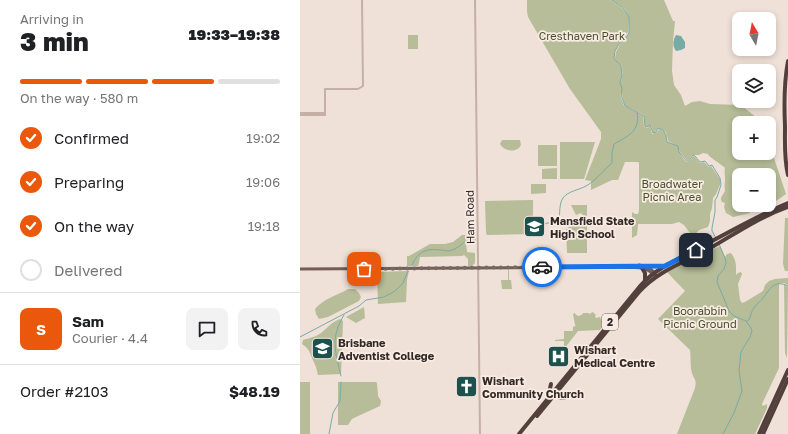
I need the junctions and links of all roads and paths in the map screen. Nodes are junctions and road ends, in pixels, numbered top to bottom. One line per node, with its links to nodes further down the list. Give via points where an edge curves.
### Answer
1 (362, 0): 4 (street, via 363,86 358,89 325,89 325,114)
2 (475, 0): 10 (street, Ham Road)
3 (788, 60): 5 (highway, via 784,89 783,162)
4 (300, 114)
5 (788, 175)
6 (788, 203): 7 (highway, 2, via 754,218)
7 (712, 244): 8 (highway, 2); 12 (highway, 2)
8 (665, 266): 9 (highway); 12 (highway, 2)
9 (644, 267): 10 (main road); 12 (main road); 13 (highway)
10 (478, 268): 11 (main road); 20 (street, Ham Road)
11 (300, 269)
12 (655, 275): 13 (highway, 2); 17 (highway, 2)
13 (645, 280): 16 (highway, 2)
14 (788, 370): 23 (highway)
15 (788, 379): 24 (highway)
16 (561, 383): 18 (highway, 2); 18 (highway, via 550,383)
17 (554, 396): 19 (highway); 22 (highway, 2)
18 (548, 398): 21 (highway, 2)
19 (565, 398)
20 (480, 434)
21 (519, 434)
22 (522, 434)
23 (759, 434)
24 (763, 434)

